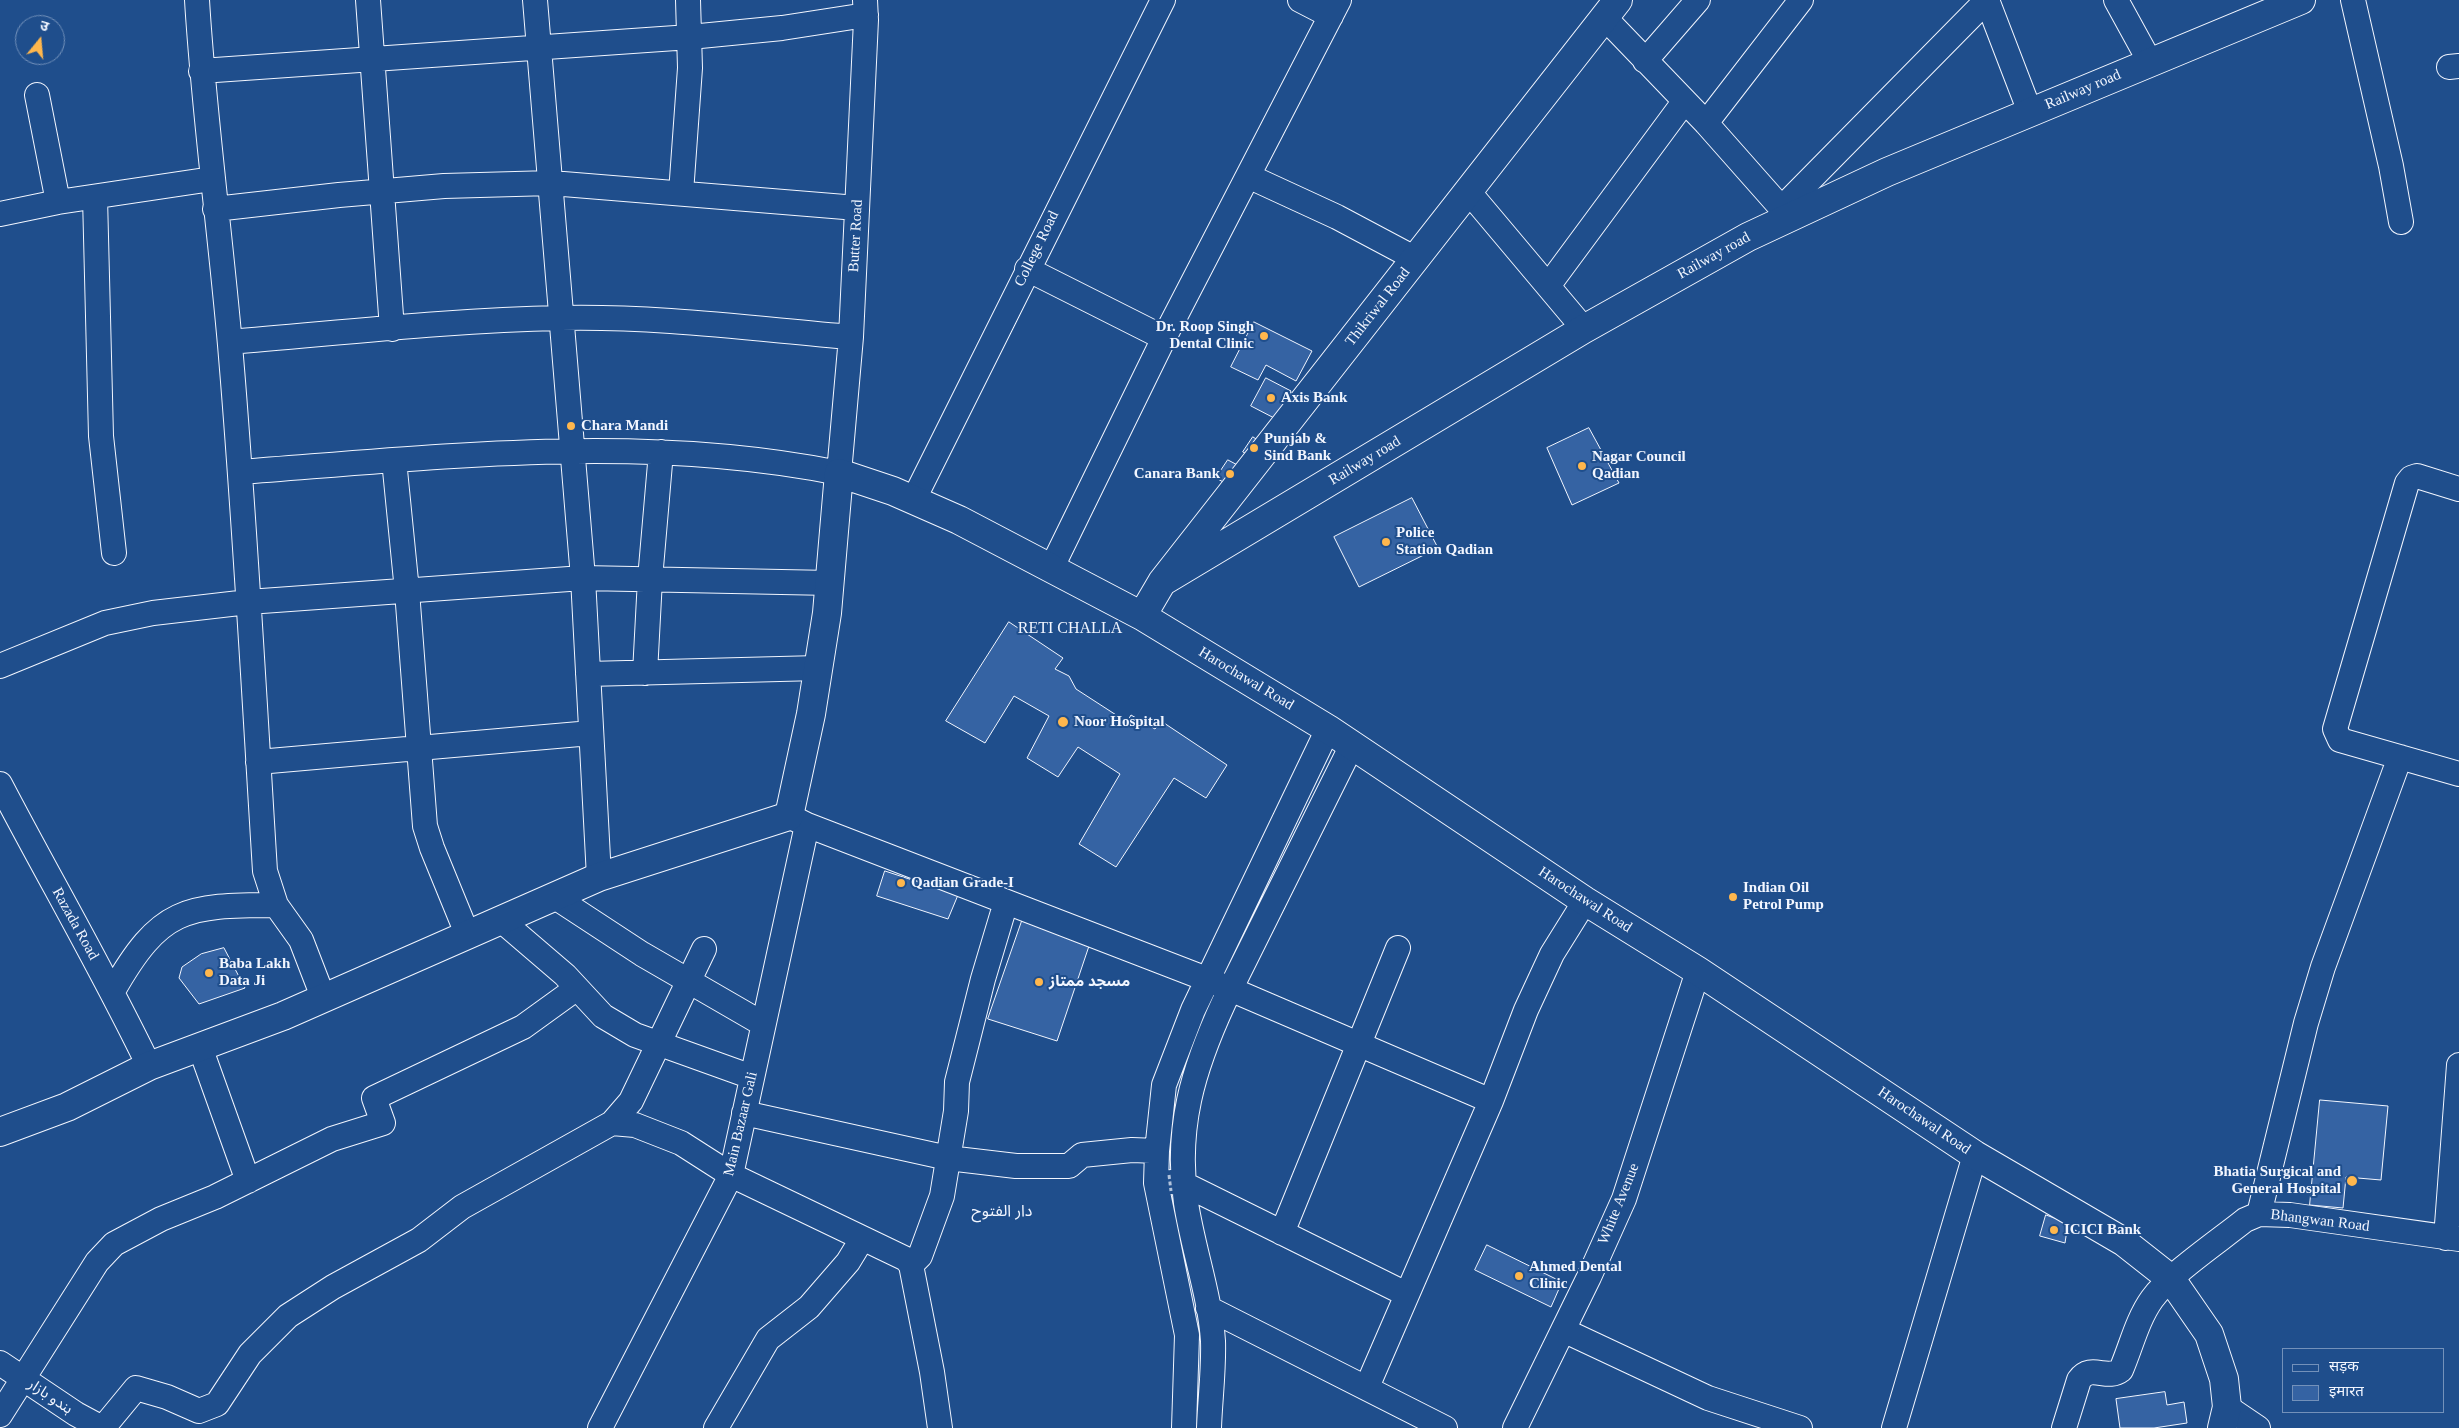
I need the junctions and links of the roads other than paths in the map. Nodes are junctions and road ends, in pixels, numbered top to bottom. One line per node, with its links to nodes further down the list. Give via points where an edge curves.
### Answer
1 (197, 0): 22 (street)
2 (368, 0): 19 (street)
3 (535, 0): 18 (street)
4 (688, 0): 17 (street)
5 (1163, 0): 41 (street, College Road)
6 (1300, 0): 14 (street)
7 (1698, 0): 20 (street)
8 (1801, 0): 26 (street)
9 (2116, 0): 21 (street)
10 (2301, 0): 15 (main road, Railway road)
11 (2353, 0): 39 (street)
12 (1979, 3): 25 (street); 37 (street)
13 (866, 7): 17 (street, via 782,28); 35 (street, Butter Road)
14 (1335, 8): 27 (street)
15 (2259, 8): 21 (main road, Railway road)
16 (1612, 9): 20 (street); 30 (main road, Thikriwal Road)
17 (690, 37): 18 (street); 32 (street)
18 (539, 47): 19 (street); 29 (street)
19 (372, 59): 22 (street); 31 (street)
20 (1645, 61): 24 (street)
21 (2150, 62): 25 (main road, Railway road)
22 (201, 70): 28 (street)
23 (38, 95): 34 (street)
24 (1684, 102): 26 (street); 42 (street)
25 (2030, 112): 37 (main road, Railway road)
26 (1706, 122): 37 (street)
27 (1248, 176): 40 (street, via 1338,217); 47 (street)
28 (212, 179): 33 (street); 36 (street)
29 (550, 183): 31 (street, via 444,186); 32 (street); 43 (street)
30 (1468, 191): 40 (main road, Thikriwal Road); 42 (street)
31 (382, 192): 36 (street); 44 (street)
32 (681, 193): 35 (street)
33 (95, 197): 34 (street); 56 (street, via 101,436)
34 (58, 202): 38 (street)
35 (858, 208): 46 (street, Butter Road)
36 (215, 209): 48 (street)
37 (1786, 213): 45 (main road, Railway road)
38 (0, 214)
39 (2401, 222)
40 (1416, 259): 61 (main road, Thikriwal Road)
41 (1028, 269): 47 (street); 55 (street, College Road)
42 (1548, 286): 45 (street)
43 (562, 318): 44 (street); 46 (street, via 630,319); 49 (street)
44 (392, 329): 48 (street)
45 (1584, 329): 61 (main road, Railway road)
46 (851, 336): 53 (street, Butter Road)
47 (1164, 338): 57 (street)
48 (230, 342): 52 (street)
49 (573, 450): 50 (street); 51 (street); 58 (street)
50 (661, 452): 53 (street, via 771,461); 59 (street)
51 (394, 460): 52 (street); 62 (street)
52 (240, 472): 63 (street)
53 (838, 472): 55 (main road, Harochawal Road); 60 (main road)
54 (2459, 488): 73 (street, via 2417,476 2407,483 2335,729 2340,740)
55 (914, 500): 57 (main road, Harochawal Road)
56 (114, 553)
57 (1051, 569): 64 (main road, Harochawal Road)
58 (583, 578): 59 (street); 62 (street); 68 (street)
59 (650, 579): 60 (street); 67 (street)
60 (831, 582): 66 (main road)
61 (1162, 582): 64 (main road, Thikriwal Road)
62 (407, 591): 63 (street); 72 (street)
63 (248, 602): 65 (street, via 153,613 105,623); 74 (street)
64 (1142, 616): 69 (main road, Harochawal Road)
65 (0, 666)
66 (818, 668): 67 (street); 77 (main road, via 802,762)
67 (645, 673): 68 (street)
68 (588, 674): 70 (street)
69 (1328, 729): 71 (main road, Harochawal Road); 89 (street)
70 (591, 733): 72 (street); 78 (street)
71 (1352, 745): 81 (main road, Harochawal Road); 89 (street)
72 (418, 747): 74 (street); 84 (street, via 425,826)
73 (2400, 757): 75 (street); 112 (street, via 2323,967)
74 (258, 762): 82 (street, via 265,870)
75 (2459, 774)
76 (0, 784): 91 (street, Razada Road)
77 (798, 821): 78 (main road); 80 (street); 93 (street, Main Bazaar Gali)
78 (598, 877): 79 (main road)
79 (555, 897): 83 (main road); 88 (street)
80 (1006, 902): 89 (street); 108 (street, via 982,979 956,1082 956,1111)
81 (1585, 902): 87 (main road, Harochawal Road); 100 (street, via 1541,977)
82 (276, 905): 91 (street, via 208,906 173,918 145,942); 92 (street, via 301,940)
83 (502, 921): 84 (main road); 90 (street)
84 (468, 936): 92 (main road)
85 (1398, 948): 95 (street)
86 (704, 949): 88 (street)
87 (1698, 971): 107 (main road, Harochawal Road); 120 (street, White Avenue, via 1624,1199)
88 (690, 981): 93 (street); 94 (street)
89 (1220, 984): 95 (street); 106 (street, via 1193,1010 1164,1085); 111 (street, via 1210,1031 1189,1094)
90 (577, 988): 94 (street, via 603,1016 635,1036); 110 (street, via 523,1027 374,1098 383,1122 332,1139)
91 (113, 990): 98 (street, Razada Road)
92 (323, 998): 96 (main road)
93 (764, 1024): 99 (street, Main Bazaar Gali)
94 (659, 1044): 99 (street); 103 (street, via 631,1101)
95 (1358, 1045): 100 (street); 113 (street)
96 (200, 1047): 98 (main road); 110 (street)
97 (2459, 1065): 102 (street)
98 (149, 1066): 104 (main road, via 67,1107)
99 (752, 1077): 101 (street, Main Bazaar Gali)
100 (1491, 1102): 118 (street)
101 (744, 1113): 108 (street); 109 (street, Main Bazaar Gali)
102 (2457, 1114): 114 (street)
103 (612, 1123): 109 (street, via 635,1125 681,1143); 127 (street, via 462,1207 419,1240 333,1287 288,1316 250,1354 217,1404 199,1411 136,1388)
104 (9, 1129): 105 (street)
105 (0, 1148)
106 (1157, 1151): 108 (street, via 1082,1155 1069,1166 1016,1166); 111 (street)
107 (1975, 1155): 117 (main road, Harochawal Road, via 2124,1242); 136 (street)
108 (948, 1158): 116 (street, via 942,1196 920,1256)
109 (731, 1175): 115 (street); 128 (street, Main Bazaar Gali)
110 (248, 1181): 123 (street, via 161,1219 114,1244 97,1262)
111 (1170, 1183): 113 (street); 119 (street); 121 (street)
112 (2259, 1214): 114 (street, Bhangwan Road, via 2290,1214); 117 (street, Bhangwan Road, via 2245,1220)
113 (1282, 1233): 118 (street)
114 (2453, 1238)
115 (862, 1239): 116 (street, via 906,1259); 129 (street, via 848,1262 809,1306 768,1339)
116 (911, 1265): 130 (street)
117 (2171, 1279): 126 (main road, Harochawal Road, via 2209,1334 2224,1379); 137 (street, Bhangwan Road, via 2145,1309 2121,1370 2110,1375 2093,1371 2083,1374)
118 (1406, 1294): 124 (street)
119 (1210, 1319): 121 (street); 124 (street); 132 (street, via 1213,1355)
120 (1563, 1330): 134 (street, White Avenue); 135 (street, via 1708,1398)
121 (1187, 1335): 131 (street)
122 (0, 1363): 123 (street, ہندو بازار)
123 (24, 1379): 125 (street); 127 (street, ہندو بازار)
124 (1367, 1387): 133 (street)
125 (0, 1415)
126 (2224, 1418): 138 (street)
127 (102, 1428)
128 (600, 1428)
129 (716, 1428)
130 (940, 1428)
131 (1184, 1428)
132 (1208, 1428)
133 (1445, 1428)
134 (1515, 1428)
135 (1800, 1428)
136 (1894, 1428)
137 (2064, 1428)
138 (2258, 1428)

